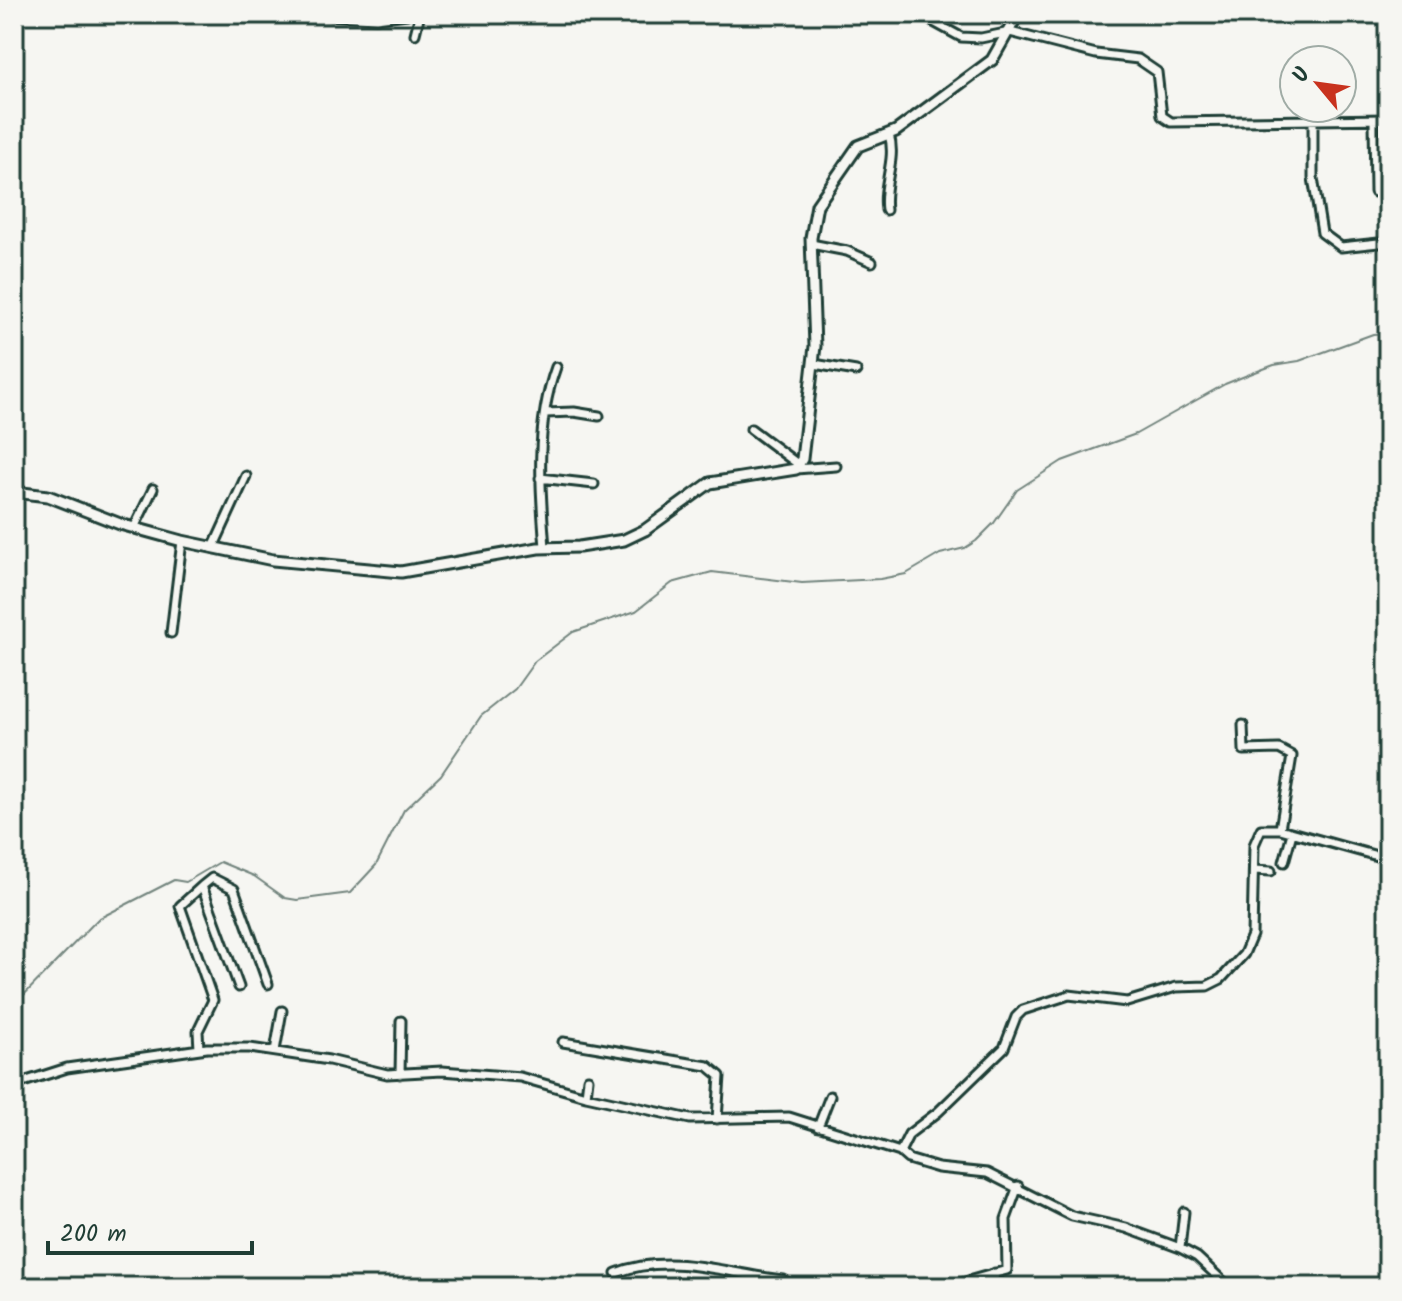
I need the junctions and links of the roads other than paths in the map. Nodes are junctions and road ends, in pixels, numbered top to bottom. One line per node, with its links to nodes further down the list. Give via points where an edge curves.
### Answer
1 (299, 14): 2 (street)
2 (407, 14)
3 (420, 14): 7 (street)
4 (919, 14): 6 (street, via 961,37)
5 (1018, 14): 6 (street)
6 (1010, 32): 11 (street, via 1147,62 1157,72 1162,116 1171,122); 13 (street, via 987,64)
7 (415, 34)
8 (1388, 119): 10 (street)
9 (1358, 120): 10 (street)
10 (1374, 120): 14 (street)
11 (1278, 121)
12 (1313, 124): 16 (street, via 1313,178 1322,233 1341,247)
13 (889, 134): 15 (street, via 893,161 884,194); 17 (street, via 858,146 823,194)
14 (1375, 192)
15 (886, 210)
16 (1388, 242)
17 (811, 244): 18 (street); 19 (street)
18 (872, 262)
19 (814, 364): 21 (street); 26 (street)
20 (556, 367): 22 (street)
21 (856, 371)
22 (545, 413): 23 (street); 28 (street)
23 (599, 416)
24 (751, 429): 26 (street)
25 (836, 466): 26 (street)
26 (798, 467): 34 (street, via 710,483 633,537)
27 (246, 476): 35 (street)
28 (540, 478): 29 (street); 34 (street)
29 (594, 484)
30 (153, 489): 32 (street)
31 (14, 492): 32 (street, via 48,496)
32 (134, 528): 33 (street)
33 (182, 541): 35 (street); 36 (street)
34 (545, 547): 35 (street, via 401,572 296,564)
35 (213, 548)
36 (171, 633)
37 (1243, 725): 38 (street, via 1244,750 1279,749 1292,756)
38 (1280, 829): 39 (street); 42 (street, via 1264,827 1256,833)
39 (1292, 833): 40 (street); 41 (street)
40 (1388, 859)
41 (1284, 862)
42 (1254, 870): 43 (street); 59 (street, via 1252,935 1244,954 1221,979 1127,1002 1069,995 1023,1010 1004,1048 909,1134)
43 (1271, 871)
44 (202, 886): 45 (street, via 212,878 234,889); 46 (street); 50 (street, via 180,906 213,1000 198,1031)
45 (268, 984)
46 (239, 987)
47 (282, 1011): 51 (street)
48 (401, 1021): 52 (street)
49 (563, 1042): 57 (street, via 708,1066 720,1076)
50 (199, 1049): 51 (street); 54 (street, via 67,1068)
51 (275, 1051): 52 (street)
52 (400, 1074): 55 (street, via 510,1075)
53 (588, 1079): 55 (street)
54 (14, 1085)
55 (586, 1096): 57 (street, via 678,1117)
56 (830, 1096): 58 (street)
57 (717, 1119): 58 (street, via 782,1116)
58 (818, 1127): 59 (street)
59 (900, 1152): 60 (street, via 914,1162 979,1170)
60 (1018, 1186): 62 (street, via 1072,1216 1137,1231); 64 (street, via 1006,1219 1008,1268)
61 (1184, 1212): 62 (street)
62 (1180, 1248): 70 (street)
63 (616, 1273): 67 (street, via 669,1262 783,1280)
64 (995, 1273): 68 (street); 69 (street)
65 (14, 1281): 66 (street)
66 (34, 1287)
67 (797, 1287)
68 (947, 1287)
69 (993, 1287)
70 (1229, 1287)

